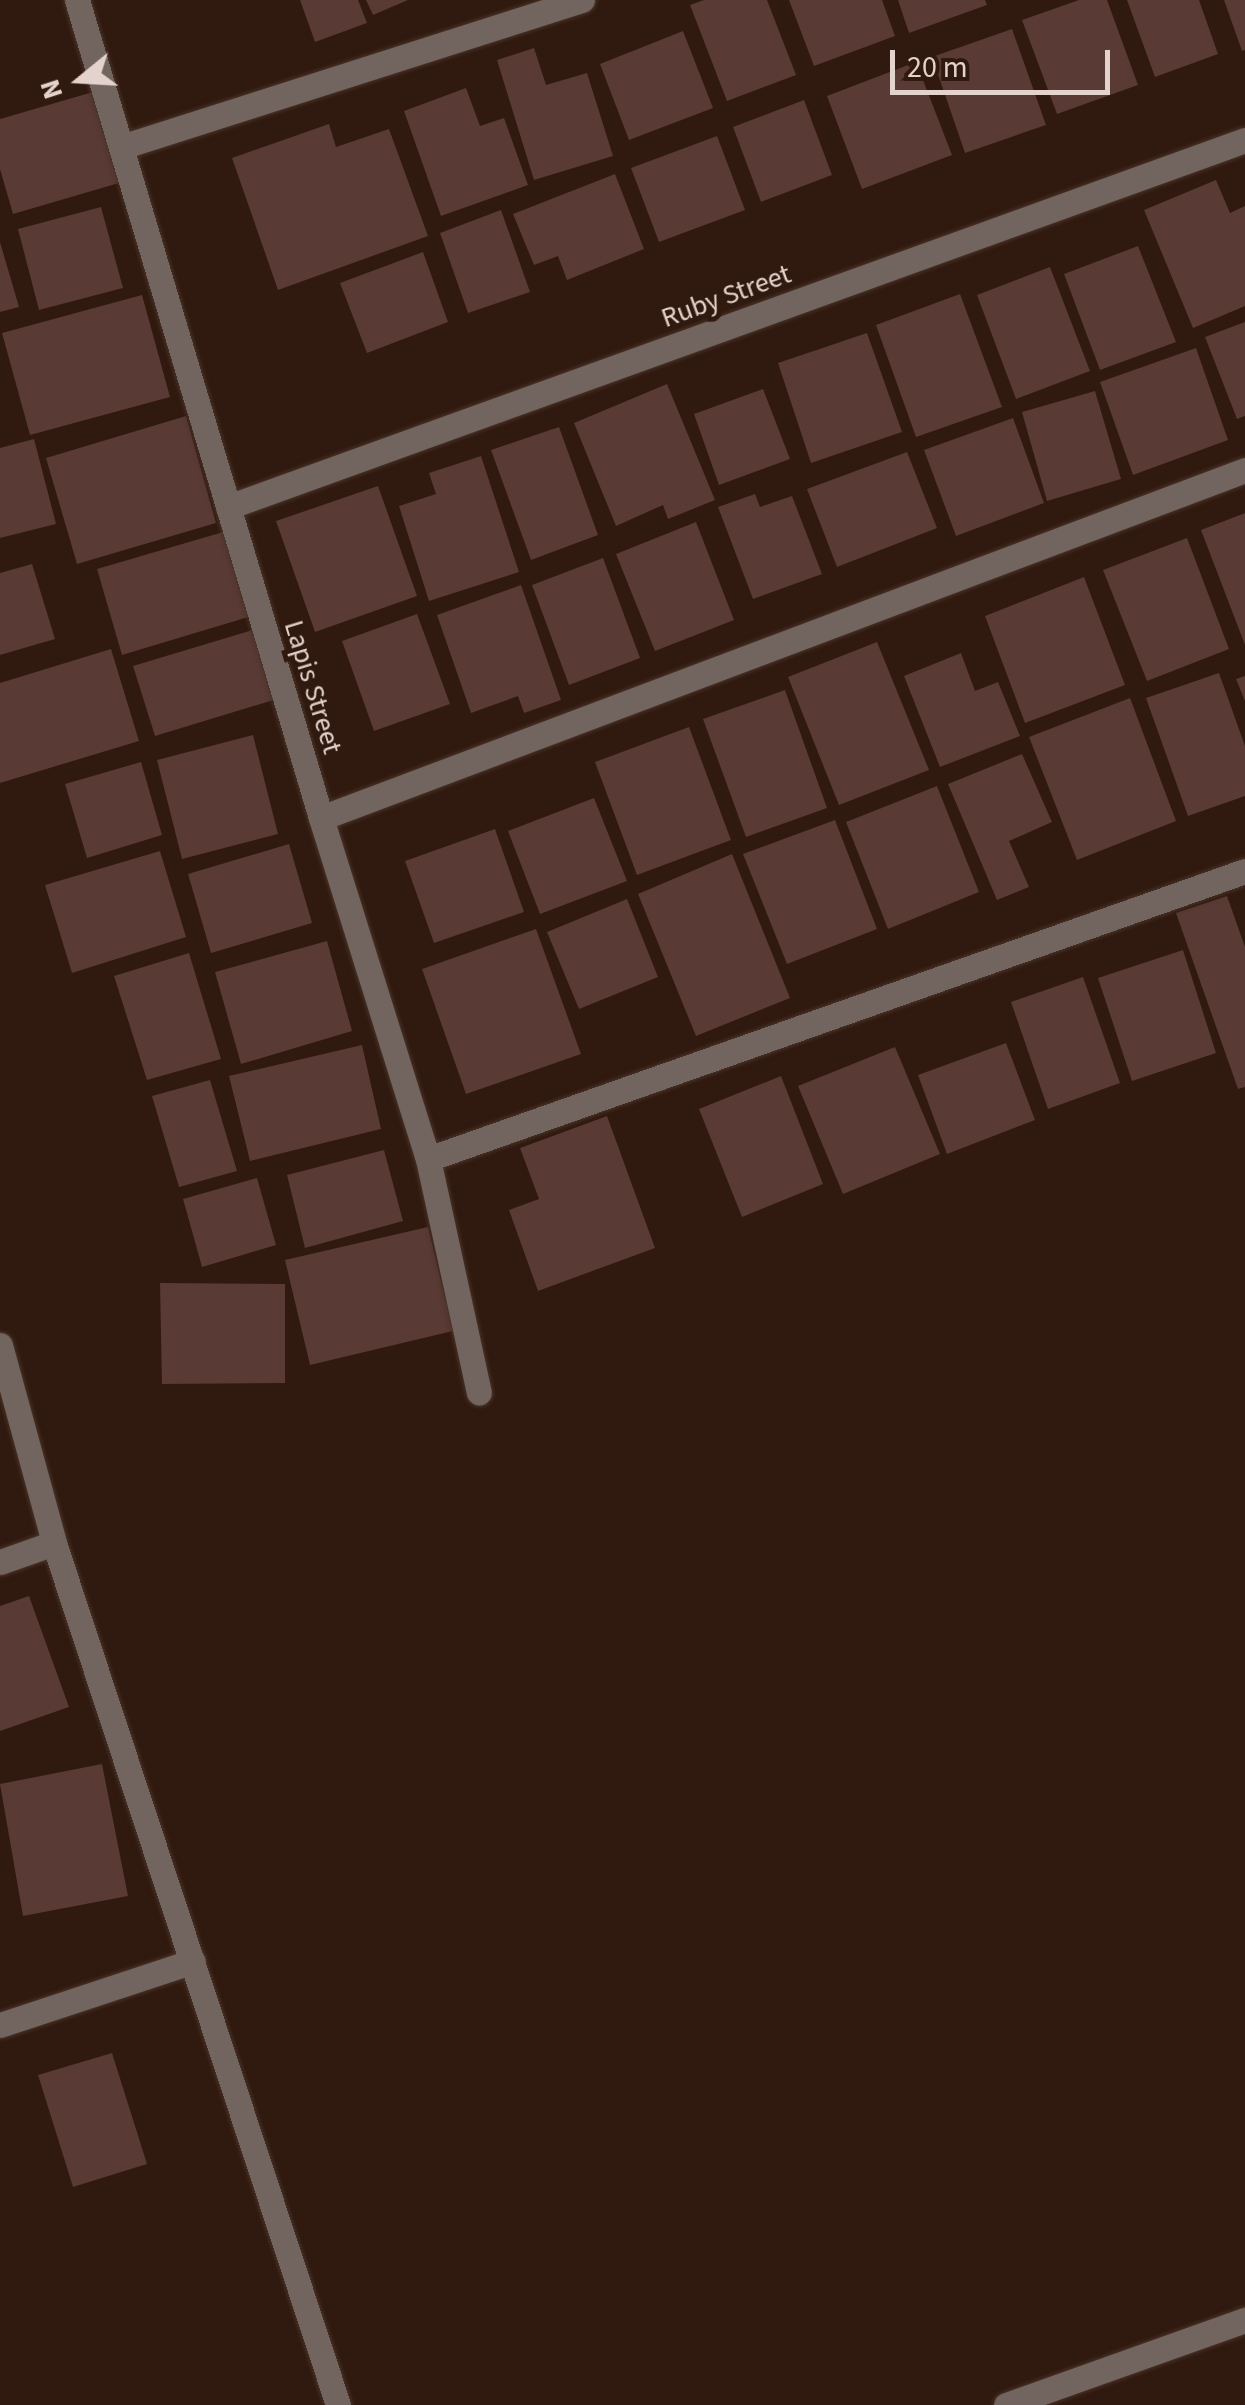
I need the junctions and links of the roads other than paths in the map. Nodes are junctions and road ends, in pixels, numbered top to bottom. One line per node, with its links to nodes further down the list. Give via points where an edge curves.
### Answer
1 (77, 0): 4 (street, Lapis Street)
2 (582, 0): 4 (street)
3 (1245, 140): 6 (street, Ruby Street)
4 (121, 147): 6 (street, Lapis Street)
5 (1245, 470): 7 (street)
6 (228, 508): 7 (street, Lapis Street)
7 (321, 818): 9 (street, Lapis Street)
8 (1245, 871): 9 (street)
9 (428, 1159): 11 (street, Lapis Street)
10 (0, 1345): 12 (street)
11 (479, 1394)
12 (54, 1543): 13 (street); 14 (street)
13 (0, 1562)
14 (193, 1961): 15 (street); 17 (street)
15 (0, 2025)
16 (1245, 2320): 18 (street)
17 (338, 2405)
18 (1006, 2405)

